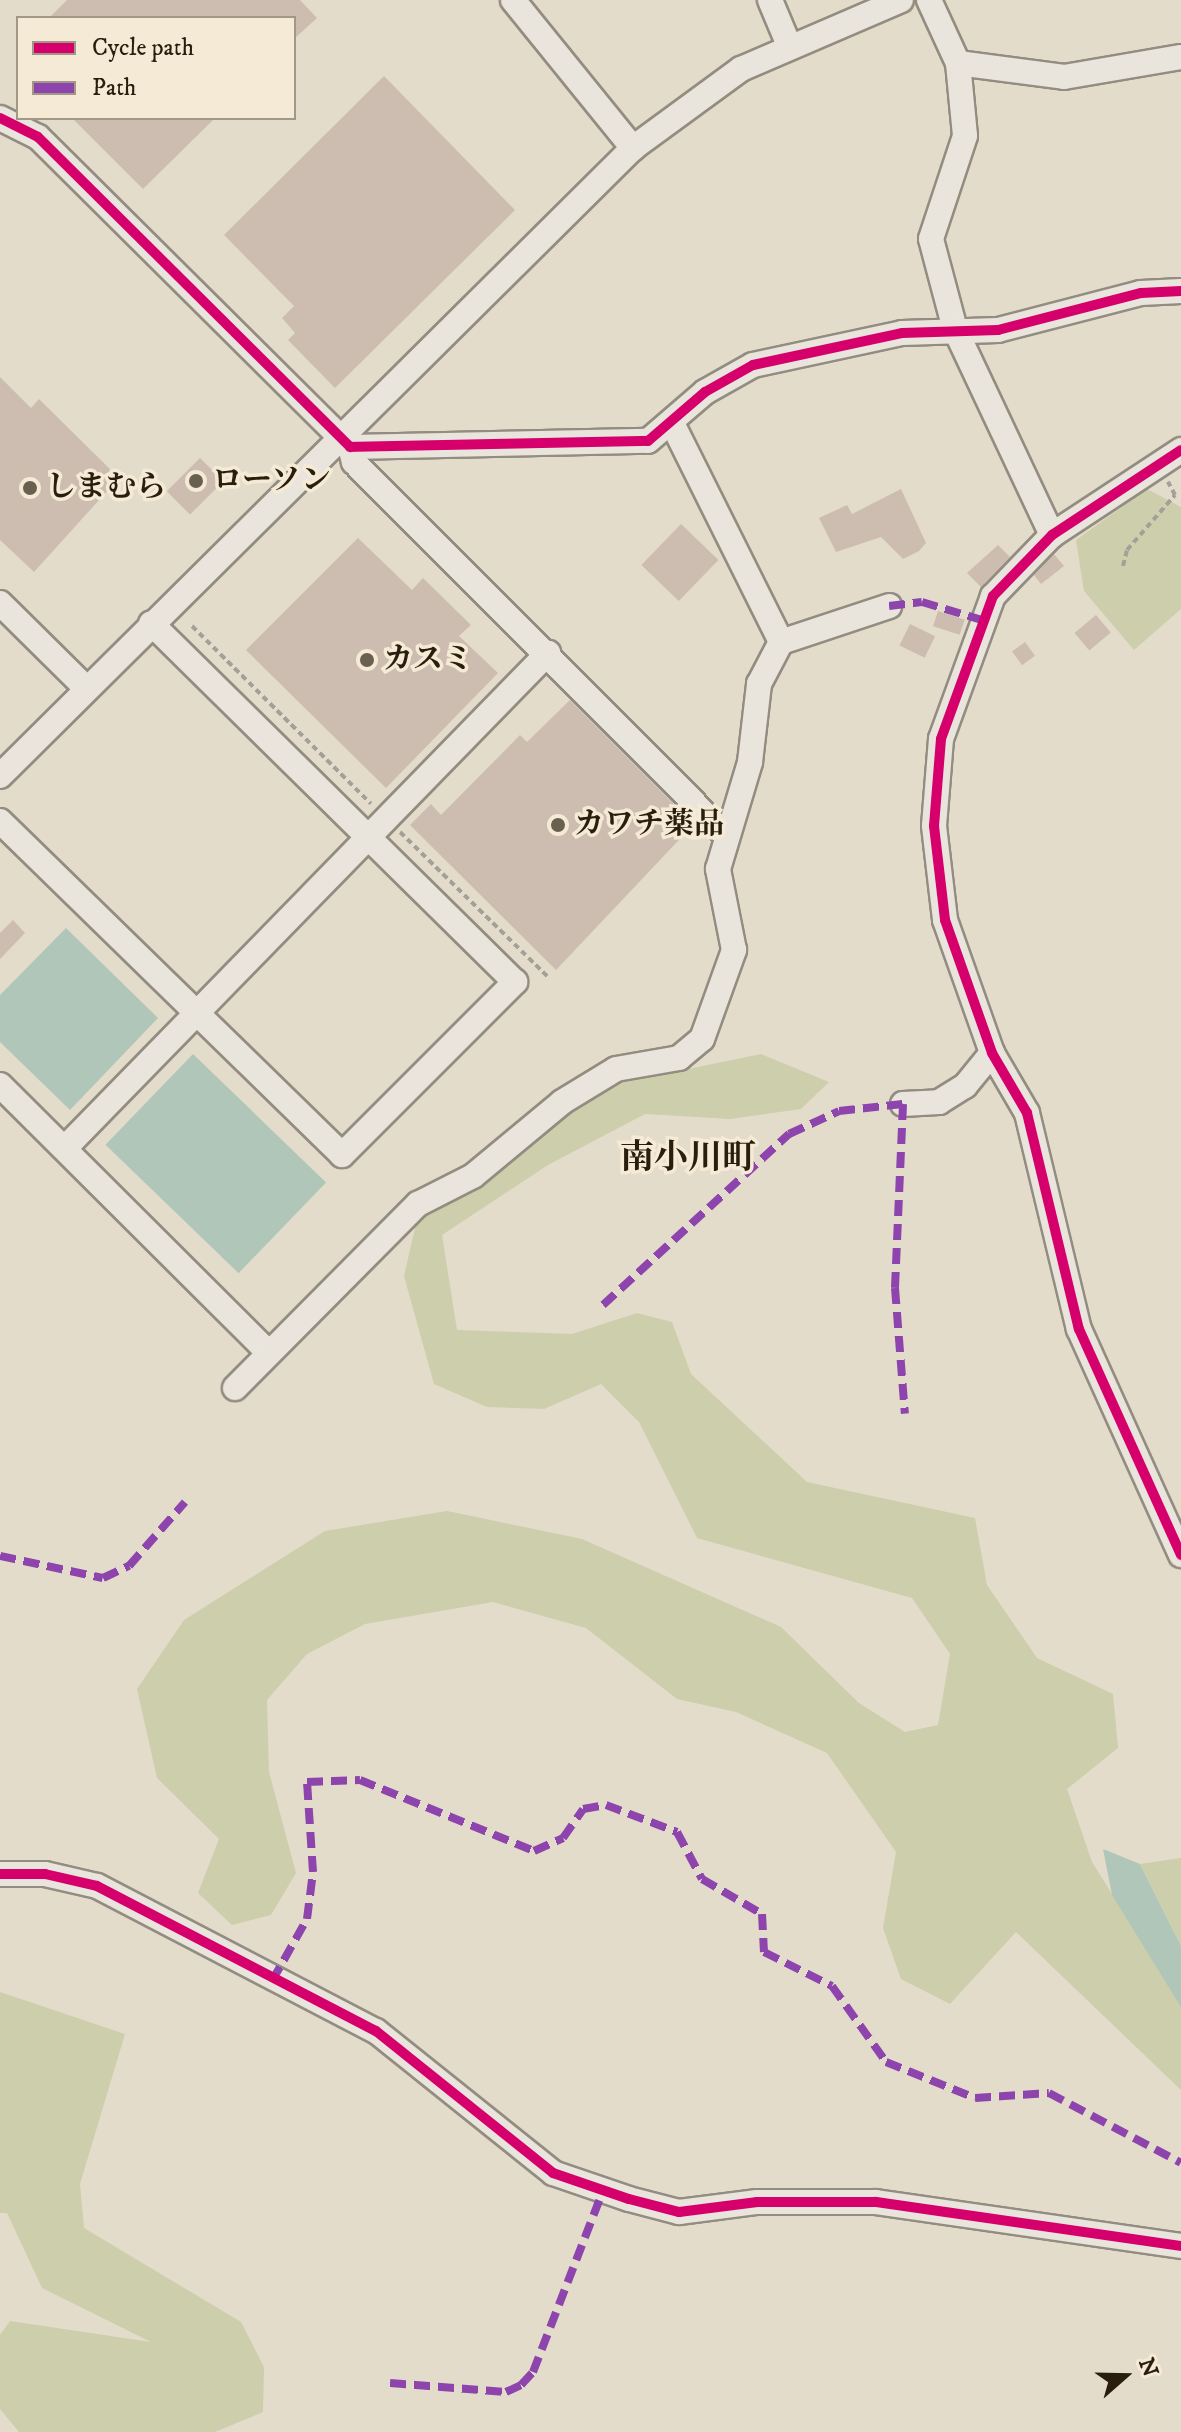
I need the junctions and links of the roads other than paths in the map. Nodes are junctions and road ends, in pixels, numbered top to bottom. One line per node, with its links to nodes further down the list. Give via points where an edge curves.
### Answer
1 (513, 0): 9 (street)
2 (770, 0): 5 (street)
3 (901, 0): 5 (street)
4 (929, 0): 7 (street)
5 (788, 43): 9 (street)
6 (1181, 57): 7 (street, via 1064,77)
7 (958, 63): 11 (street, via 965,136 931,239)
8 (0, 118): 13 (street, via 38,137)
9 (633, 148): 13 (street)
10 (1181, 291): 11 (street, via 1141,293 998,330)
11 (955, 329): 12 (street, via 753,365 705,392); 15 (street)
12 (673, 425): 13 (street, via 648,441); 19 (street)
13 (343, 441): 18 (street); 20 (street, via 354,462)
14 (1181, 450): 15 (street)
15 (1052, 535): 27 (street, via 993,596 941,739 935,785 945,920)
16 (0, 603): 21 (street)
17 (889, 606): 19 (street)
18 (151, 623): 21 (street); 25 (street)
19 (781, 642): 24 (street, via 759,684 750,762)
20 (548, 653): 24 (street); 25 (street)
21 (87, 689): 22 (street)
22 (0, 776)
23 (0, 821): 26 (street)
24 (726, 835): 31 (street, via 718,869 734,950 702,1039 679,1058 616,1069 562,1102 473,1176 418,1204)
25 (367, 841): 26 (street); 26 (street, via 515,982 342,1155)
26 (196, 1013): 30 (street)
27 (992, 1053): 29 (street, via 965,1086 939,1102); 33 (street, via 1027,1113 1048,1177 1056,1258 1079,1329)
28 (0, 1085): 30 (street)
29 (903, 1104)
30 (65, 1148): 31 (street)
31 (266, 1350): 32 (street)
32 (235, 1388)
33 (1181, 1555)
34 (0, 1874): 35 (street, via 45,1874 97,1886 376,2031 553,2173 629,2199 679,2212 757,2202 876,2202)
35 (1181, 2246)

